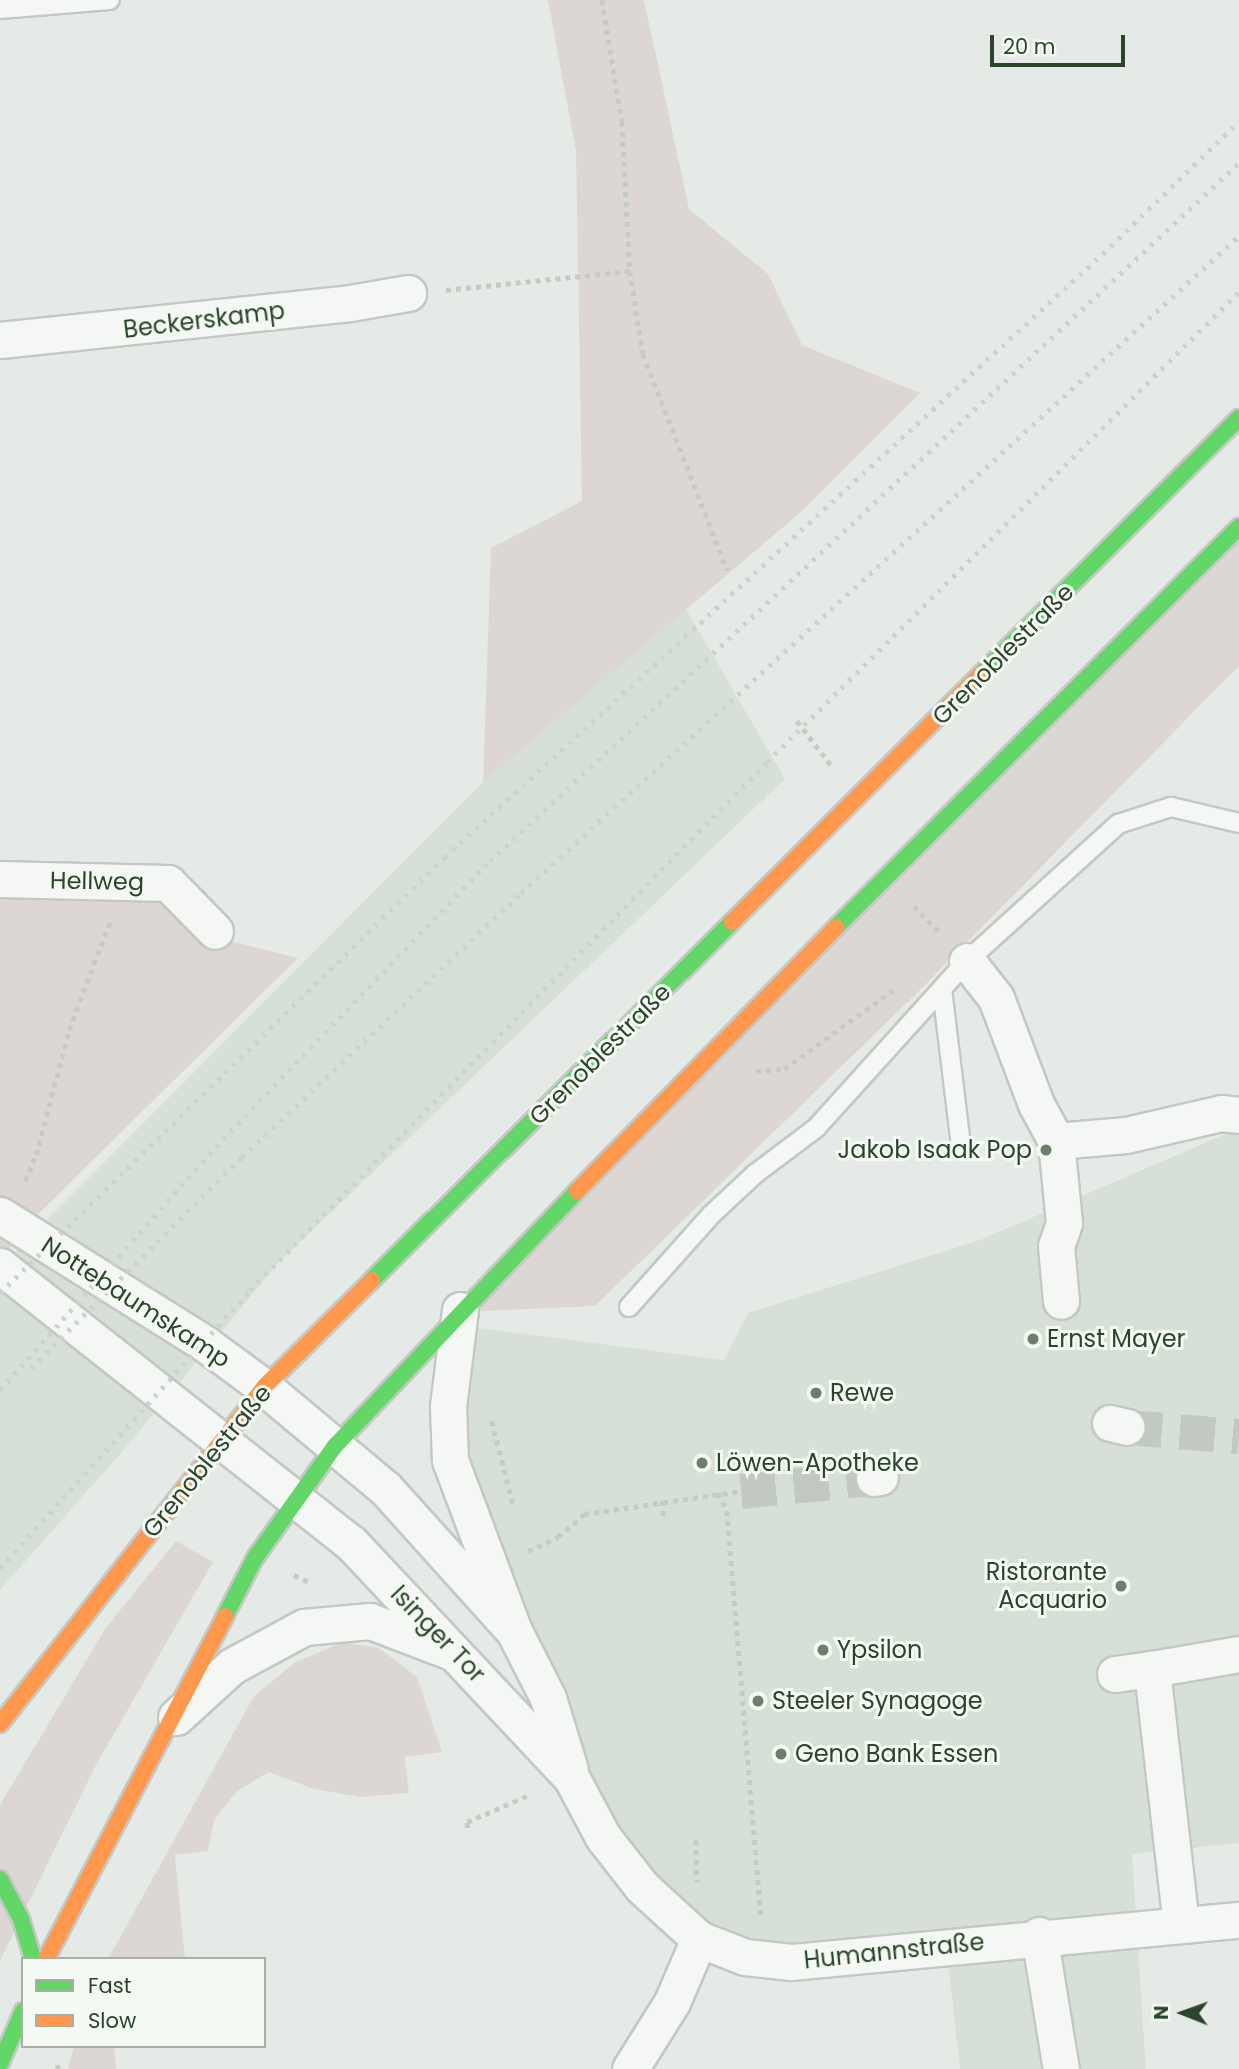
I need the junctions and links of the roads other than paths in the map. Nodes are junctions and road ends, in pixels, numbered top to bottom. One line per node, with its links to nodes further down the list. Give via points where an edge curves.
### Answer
1 (110, 0): 2 (lane)
2 (0, 9)
3 (408, 293): 4 (street, Beckerskamp)
4 (0, 340)
5 (1239, 418): 20 (main road, Grenoblestraße)
6 (1239, 527): 19 (main road, via 886,876)
7 (1239, 823): 10 (lane, via 1171,807 1118,824)
8 (0, 878): 9 (street, Hellweg, via 168,883)
9 (215, 931)
10 (958, 951): 11 (lane); 13 (street, via 996,999 1036,1104)
11 (942, 989): 14 (lane); 18 (lane, via 816,1128 711,1215)
12 (1239, 1115): 13 (street, via 1222,1113 1126,1135)
13 (1056, 1140): 17 (street, via 1064,1223 1056,1246)
14 (961, 1146)
15 (3, 1217): 20 (street, Nottebaumskamp, via 204,1343)
16 (0, 1266): 21 (street, Nottebaumskamp)
17 (1061, 1301)
18 (629, 1307)
19 (460, 1310): 22 (main road); 24 (street, Isinger Tor, via 448,1406 450,1460)
20 (264, 1387): 21 (main road, Grenoblestraße); 22 (street, Nottebaumskamp)
21 (222, 1438): 23 (street, Nottebaumskamp); 29 (main road, Grenoblestraße)
22 (335, 1446): 23 (main road); 24 (street, Isinger Tor, via 386,1489)
23 (295, 1500): 25 (street, Isinger Tor, via 351,1543); 30 (main road, via 255,1558)
24 (514, 1632): 31 (street, Isinger Tor, via 548,1698)
25 (458, 1654): 30 (street, via 370,1620 304,1627 232,1666); 31 (street, Isinger Tor)
26 (1239, 1654): 27 (street)
27 (1152, 1669): 28 (street); 34 (street)
28 (1115, 1674)
29 (0, 1724)
30 (166, 1726): 38 (main road)
31 (571, 1777): 36 (street, Isinger Tor, via 603,1836 642,1888)
32 (0, 1879): 37 (main road, via 21,1919)
33 (1239, 1920): 34 (street, Humannstraße)
34 (1181, 1925): 35 (street, Humannstraße)
35 (1039, 1935): 36 (street, Humannstraße, via 792,1962 745,1957); 42 (street)
36 (699, 1939): 41 (street, via 672,2002)
37 (32, 1957)
38 (47, 1957)
39 (21, 2016): 40 (main road)
40 (0, 2064)
41 (630, 2069)
42 (1061, 2069)

